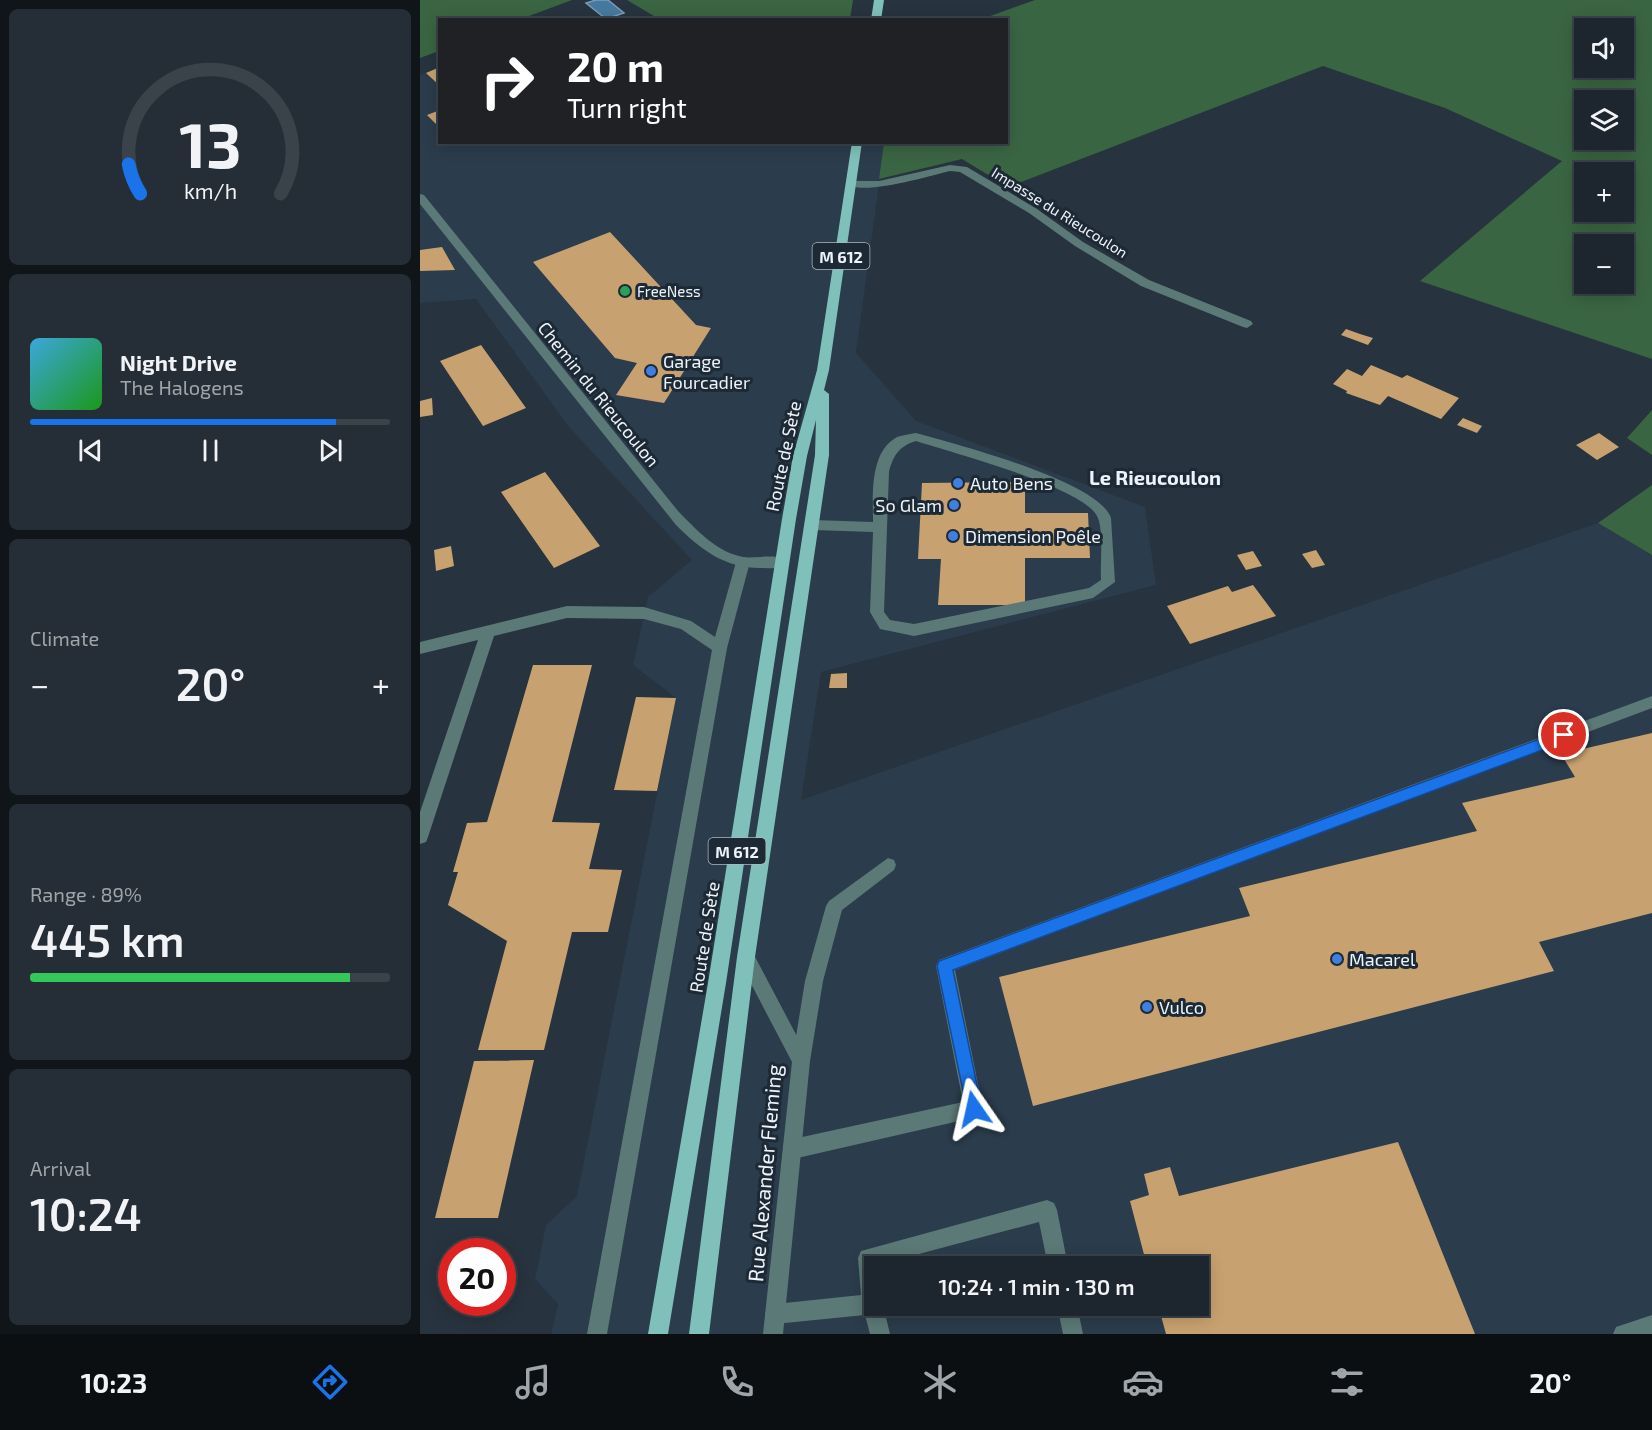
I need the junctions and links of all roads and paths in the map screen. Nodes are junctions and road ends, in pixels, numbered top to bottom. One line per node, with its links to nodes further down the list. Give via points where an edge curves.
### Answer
1 (879, 0): 2 (main road)
2 (876, 18)
3 (857, 144): 4 (main road, Route de Sète / M 612)
4 (852, 183): 6 (street, Impasse du Rieucoulon, via 879,184 950,168 963,169 1145,283); 7 (main road, Route de Sète / M 612)
5 (420, 197): 10 (street, Chemin du Rieucoulon, via 673,513 703,544)
6 (1247, 324)
7 (823, 370): 8 (main road, Route de Sète / M 612, via 822,455); 11 (main road, Route de Sète / M 612, via 800,456)
8 (813, 525): 9 (street); 18 (main road, Route de Sète / M 612)
9 (880, 527): 9 (street, via 877,612 885,625 914,630 1093,592 1108,582 1105,514 1094,503 1028,472 916,437 895,445 883,462)
10 (743, 562): 11 (street, Chemin du Rieucoulon); 14 (street)
11 (782, 563): 29 (main road, Route de Sète / M 612)
12 (488, 631): 13 (street); 14 (street, via 567,612 644,613 686,625); 16 (street)
13 (420, 648)
14 (720, 648): 28 (street)
15 (1652, 702): 20 (street, via 945,966 974,1109)
16 (420, 837)
17 (888, 865): 19 (street, via 835,906 814,981)
18 (746, 957): 19 (street, Rue Alexander Fleming); 30 (main road, Route de Sète / M 612)
19 (801, 1061): 20 (street, Rue Alexander Fleming)
20 (793, 1149): 26 (street, Rue Alexander Fleming)
21 (875, 1256): 22 (street, via 1047,1210)
22 (1056, 1256)
23 (864, 1306): 26 (street)
24 (875, 1316): 31 (street)
25 (1069, 1316): 32 (street)
26 (774, 1324)
27 (1652, 1325): 33 (street)
28 (597, 1334)
29 (658, 1334)
30 (699, 1334)
31 (880, 1334)
32 (1073, 1334)
33 (1623, 1334)

